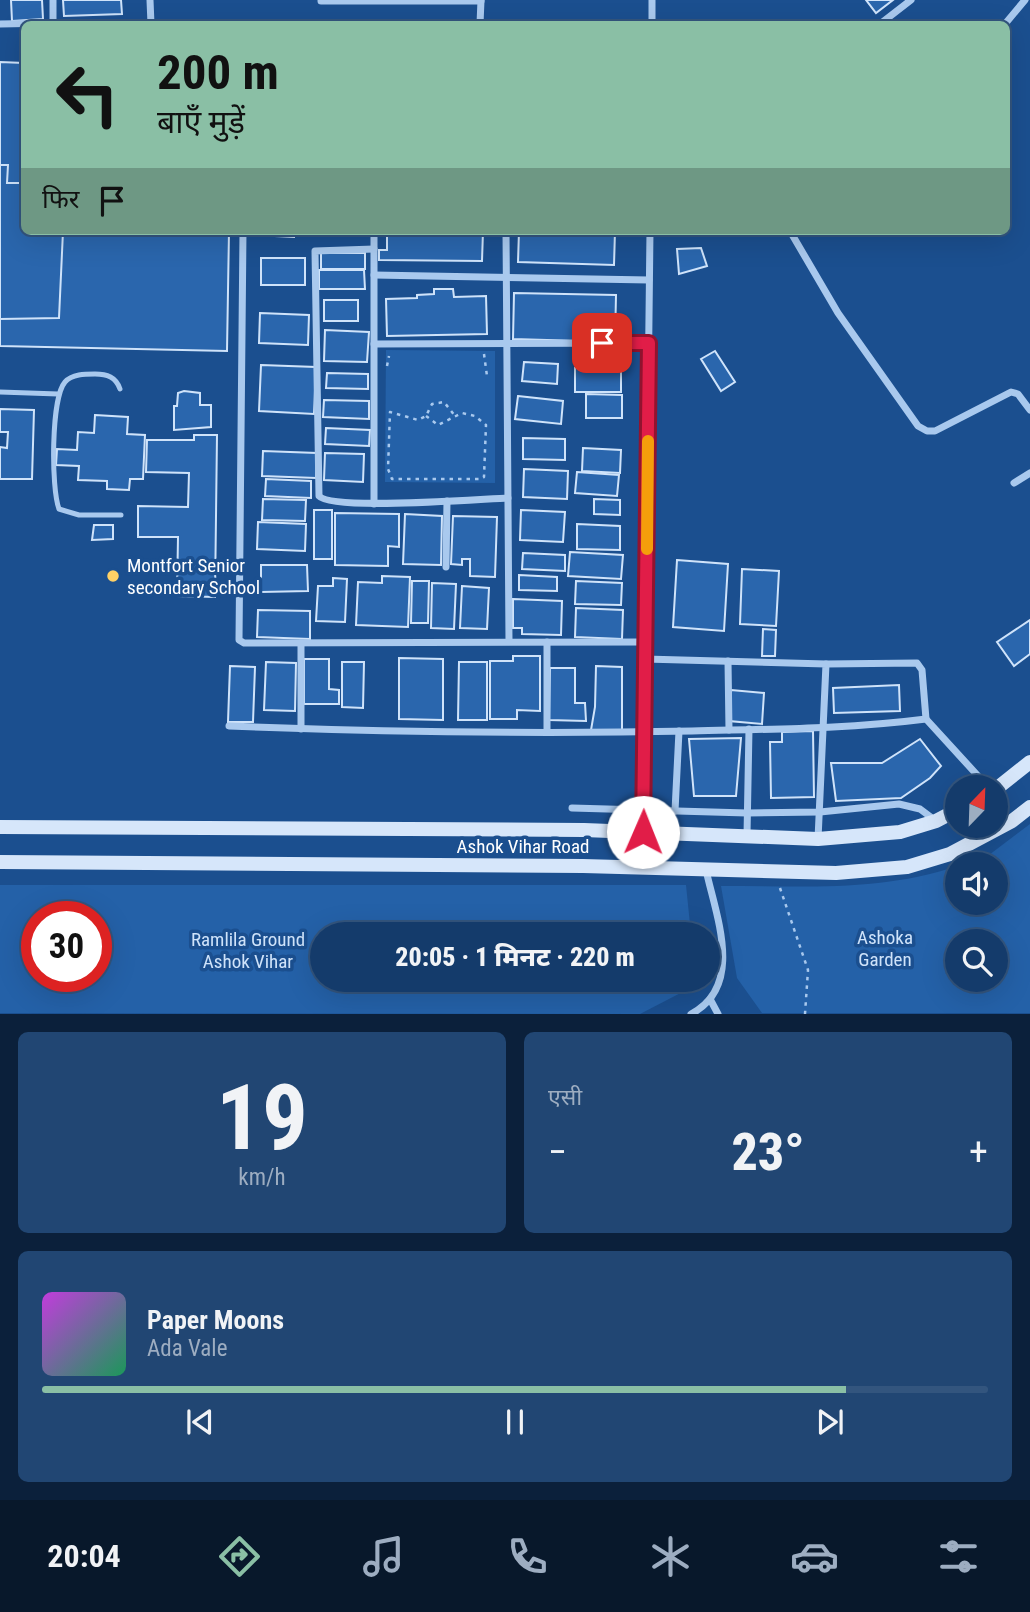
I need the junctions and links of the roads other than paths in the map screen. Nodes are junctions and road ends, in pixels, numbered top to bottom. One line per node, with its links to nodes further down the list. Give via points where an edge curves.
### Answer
1 (53, 0): 8 (street)
2 (150, 0): 9 (street)
3 (652, 0): 11 (street)
4 (911, 0): 12 (street)
5 (1025, 0): 13 (street)
6 (321, 1): 7 (street)
7 (481, 1): 10 (street)
8 (53, 21)
9 (151, 21)
10 (480, 21)
11 (652, 21)
12 (884, 21)
13 (1008, 21)
14 (0, 24): 15 (street)
15 (21, 24)
16 (243, 235): 42 (street, via 238,635 244,643)
17 (374, 235): 21 (street)
18 (506, 235): 23 (street)
19 (650, 235): 24 (street)
20 (793, 235): 31 (street, via 838,313 918,426 935,432 1011,392 1018,394)
21 (374, 249): 22 (street); 36 (street, via 315,251 319,496 330,502)
22 (374, 275): 23 (street); 27 (street)
23 (507, 277): 24 (street); 25 (street)
24 (649, 280): 26 (street)
25 (507, 343): 26 (street); 27 (street); 34 (street)
26 (649, 343): 41 (street)
27 (374, 344): 36 (street)
28 (120, 388): 30 (lane, via 113,377 85,374 66,381)
29 (0, 392): 30 (lane)
30 (58, 394): 37 (lane, via 55,475 59,509 79,515)
31 (1030, 411)
32 (1030, 473): 33 (street)
33 (1014, 483)
34 (508, 498): 35 (street); 39 (street)
35 (447, 501): 36 (street); 38 (street)
36 (374, 504)
37 (121, 515)
38 (446, 567)
39 (509, 642): 40 (street); 42 (street)
40 (547, 642): 41 (street); 53 (street)
41 (646, 642): 43 (street)
42 (301, 643): 49 (street)
43 (645, 659): 44 (street); 54 (street)
44 (728, 661): 45 (street); 51 (street)
45 (827, 664): 46 (street, via 917,663 922,670); 48 (street)
46 (926, 719): 48 (street); 56 (street)
47 (229, 726): 49 (street)
48 (825, 728): 50 (street); 62 (street)
49 (301, 729): 53 (street)
50 (749, 729): 51 (street); 63 (street)
51 (729, 730): 52 (street)
52 (679, 731): 54 (street); 61 (street)
53 (547, 732): 54 (street)
54 (645, 732): 60 (street)
55 (1030, 762): 57 (main road)
56 (977, 775)
57 (1008, 779)
58 (1030, 807): 71 (main road, Ashok Vihar Road, via 950,854 907,867 836,873)
59 (572, 808): 60 (street)
60 (644, 810): 61 (street); 67 (street)
61 (676, 811): 63 (street)
62 (820, 812): 63 (street); 65 (street, via 899,804 920,808); 69 (street)
63 (747, 813): 68 (street)
64 (945, 816): 65 (main road, Ashok Vihar Road)
65 (936, 821): 69 (main road, Ashok Vihar Road, via 900,832)
66 (0, 827): 67 (main road, Ashok Vihar Road)
67 (643, 832): 68 (main road, Ashok Vihar Road)
68 (747, 835): 69 (main road, Ashok Vihar Road)
69 (818, 839)
70 (0, 862): 71 (main road, Ashok Vihar Road)
71 (706, 869): 72 (street, via 723,957 719,986)
72 (710, 999): 73 (street); 74 (street)
73 (691, 1013)
74 (718, 1013)

